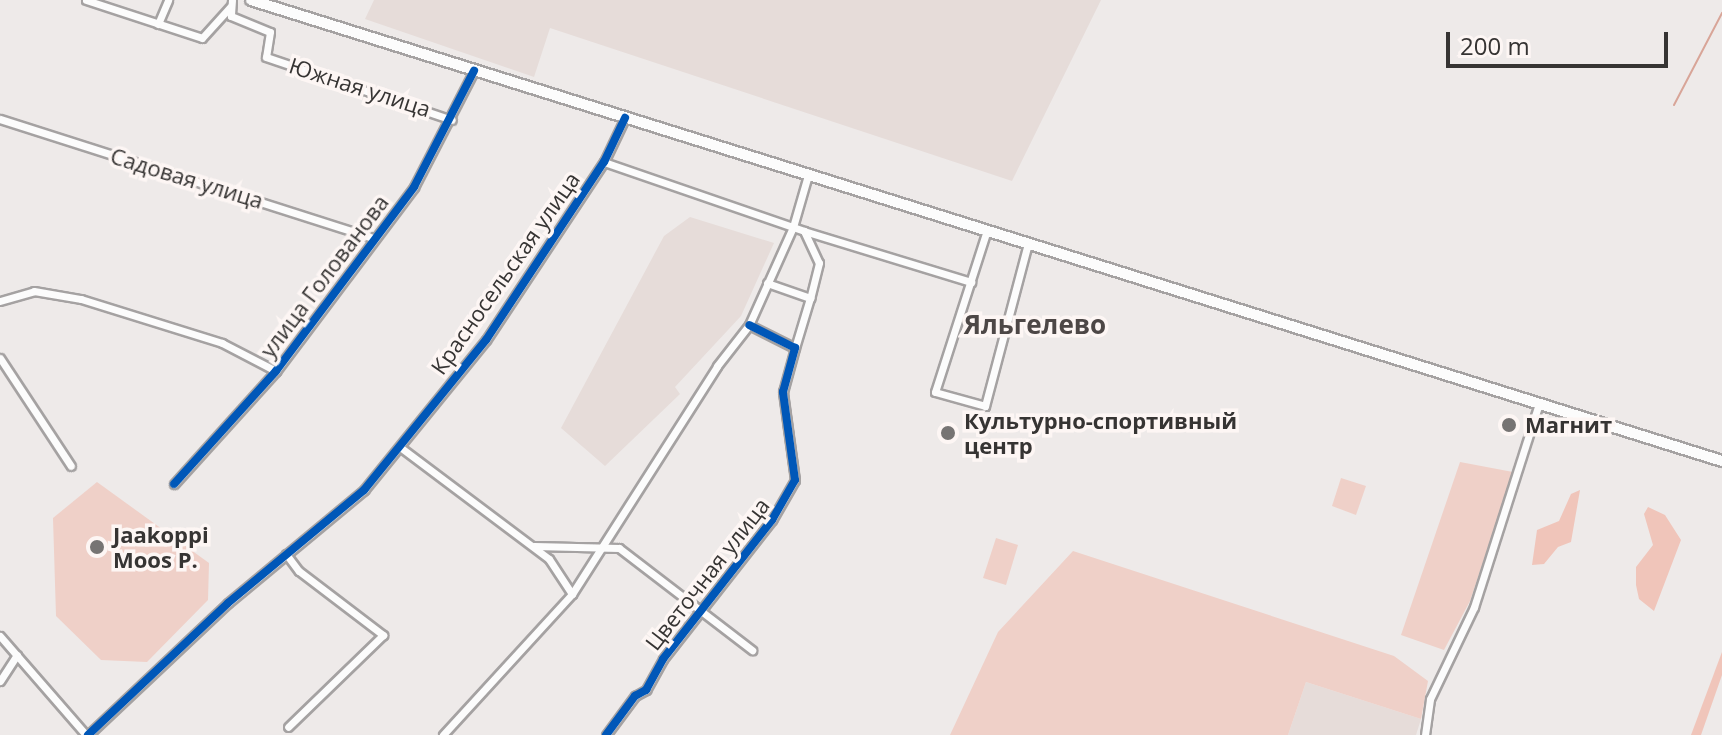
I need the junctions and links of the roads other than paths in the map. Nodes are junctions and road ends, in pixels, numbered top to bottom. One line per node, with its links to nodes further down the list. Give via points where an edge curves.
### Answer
1 (86, 0): 5 (street)
2 (168, 0): 5 (street)
3 (251, 0): 6 (main road)
4 (232, 3): 5 (street, via 202,38); 9 (street, Южная улица, via 231,16 270,32 266,57)
5 (158, 24)
6 (474, 71): 7 (main road); 9 (street, улица Голованова)
7 (625, 118): 10 (street, Красносельская улица); 11 (main road)
8 (0, 119): 15 (street, Садовая улица)
9 (452, 120): 15 (street, улица Голованова, via 414,187)
10 (604, 162): 12 (street); 26 (street, Красносельская улица, via 486,340)
11 (808, 175): 12 (street); 13 (main road)
12 (793, 227): 14 (street); 18 (street)
13 (987, 230): 16 (main road); 17 (street)
14 (804, 231): 17 (street); 19 (street, via 819,263)
15 (372, 238): 24 (street, улица Голованова)
16 (1028, 243): 17 (street, via 985,406 935,392); 25 (main road)
17 (971, 282)
18 (767, 283): 19 (street); 21 (street)
19 (810, 298): 22 (street)
20 (0, 301): 24 (street, via 34,291 95,303 222,343)
21 (749, 325): 22 (street); 30 (street, via 717,366)
22 (795, 348): 34 (street, Цветочная улица, via 783,392 793,465 789,496)
23 (0, 358): 28 (street)
24 (276, 371): 29 (street, улица Голованова)
25 (1539, 403): 27 (main road); 43 (street, via 1474,607 1430,699)
26 (400, 447): 31 (street); 32 (street, Красносельская улица, via 337,516)
27 (1722, 461)
28 (71, 466)
29 (174, 484)
30 (608, 544): 31 (street); 33 (street); 34 (street)
31 (531, 546): 33 (street, via 549,559)
32 (286, 554): 39 (street, via 299,571 383,635); 40 (street, Красносельская улица)
33 (572, 594): 41 (street)
34 (705, 609): 36 (street); 42 (street, Цветочная улица)
35 (0, 636): 37 (street)
36 (752, 650)
37 (17, 655): 38 (street); 40 (street)
38 (0, 681)
39 (288, 727)
40 (87, 735)
41 (443, 735)
42 (606, 735)
43 (1425, 735)

